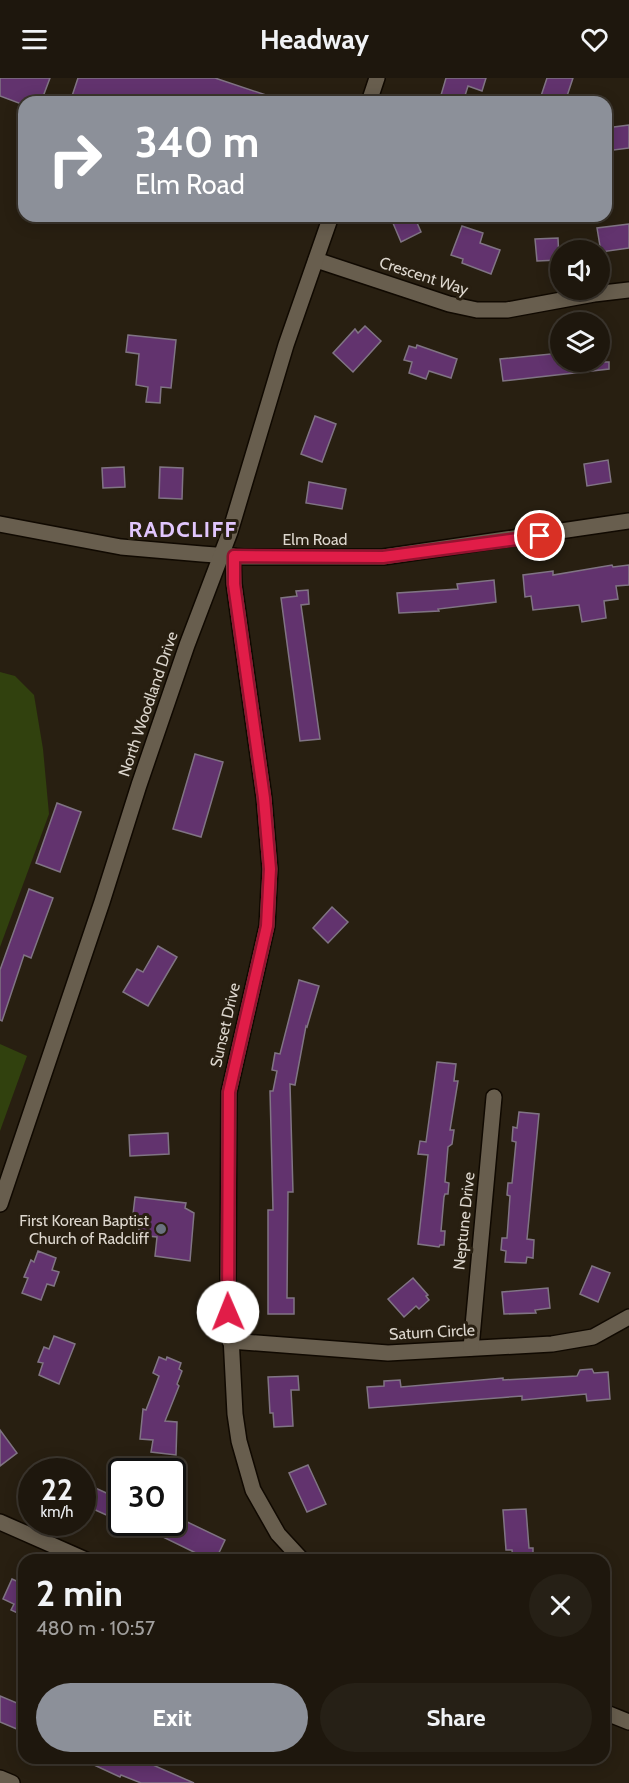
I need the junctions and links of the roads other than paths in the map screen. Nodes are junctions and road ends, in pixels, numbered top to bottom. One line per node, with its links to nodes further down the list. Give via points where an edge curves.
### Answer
1 (377, 78): 2 (street)
2 (371, 96)
3 (329, 222): 4 (street, North Woodland Drive)
4 (316, 260): 5 (street, Crescent Way, via 477,310 507,310); 8 (street, North Woodland Drive, via 286,345 230,532)
5 (629, 290)
6 (629, 521): 8 (street, Elm Road, via 383,557)
7 (0, 524): 8 (street, Elm Road, via 121,547)
8 (227, 556): 10 (street, North Woodland Drive, via 139,785); 12 (street, Sunset Drive, via 264,798 270,869 267,926 229,1092)
9 (494, 1097): 13 (street, Neptune Drive)
10 (0, 1204)
11 (629, 1317): 13 (street, Saturn Circle, via 580,1341)
12 (230, 1341): 13 (street, Saturn Circle, via 388,1353); 16 (street, Sunset Drive, via 235,1414 244,1465 265,1513)
13 (471, 1348)
14 (0, 1522): 15 (street)
15 (72, 1554)
16 (296, 1554)
17 (610, 1714): 18 (street)
18 (629, 1722)
19 (0, 1778): 20 (street)
20 (12, 1783)

